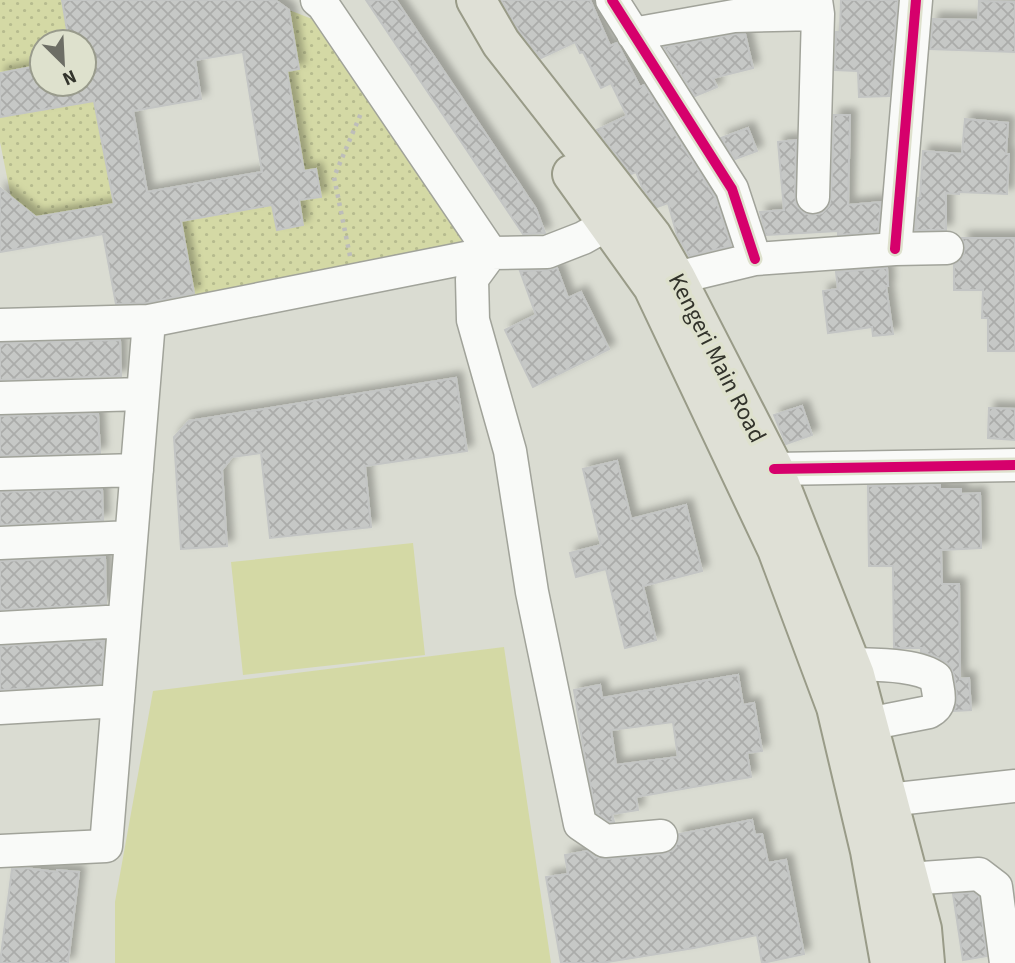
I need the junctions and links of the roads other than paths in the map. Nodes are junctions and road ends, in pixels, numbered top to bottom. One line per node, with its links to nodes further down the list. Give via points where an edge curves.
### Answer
1 (317, 0): 12 (street)
2 (451, 0): 9 (main road, Kengeri Main Road, via 500,76)
3 (476, 0): 9 (main road, Kengeri Main Road)
4 (612, 0): 7 (street)
5 (916, 0): 11 (street)
6 (817, 7): 7 (street); 8 (street)
7 (633, 34): 13 (street, via 732,189)
8 (813, 197)
9 (629, 236): 12 (street, via 583,238 547,252); 14 (main road, Kengeri Main Road); 36 (main road, Kengeri Main Road, via 782,561 836,707 870,851)
10 (947, 247): 11 (street)
11 (895, 248): 13 (street)
12 (491, 253): 15 (street); 33 (street, via 472,279 472,320 510,451 532,592 580,824 606,841)
13 (755, 259): 14 (street)
14 (676, 278): 20 (main road, Kengeri Main Road)
15 (149, 320): 16 (street); 17 (street)
16 (0, 325)
17 (143, 394): 18 (street); 21 (street)
18 (0, 398)
19 (1015, 465): 20 (street)
20 (774, 469): 27 (main road, Kengeri Main Road)
21 (137, 470): 22 (street); 23 (street)
22 (0, 474)
23 (131, 537): 24 (street); 25 (street)
24 (0, 543)
25 (124, 621): 26 (street); 28 (street)
26 (0, 628)
27 (851, 664): 30 (main road, Kengeri Main Road); 30 (street, via 901,667 936,678 937,708)
28 (118, 701): 29 (street); 34 (street, via 106,846)
29 (0, 708)
30 (868, 724): 32 (main road, Kengeri Main Road)
31 (1015, 786): 32 (street)
32 (888, 800): 35 (main road, Kengeri Main Road)
33 (661, 836)
34 (0, 851)
35 (908, 879): 37 (main road, Kengeri Main Road, via 922,929); 38 (street, via 979,874 996,887)
36 (890, 963)
37 (925, 963)
38 (1001, 963)

